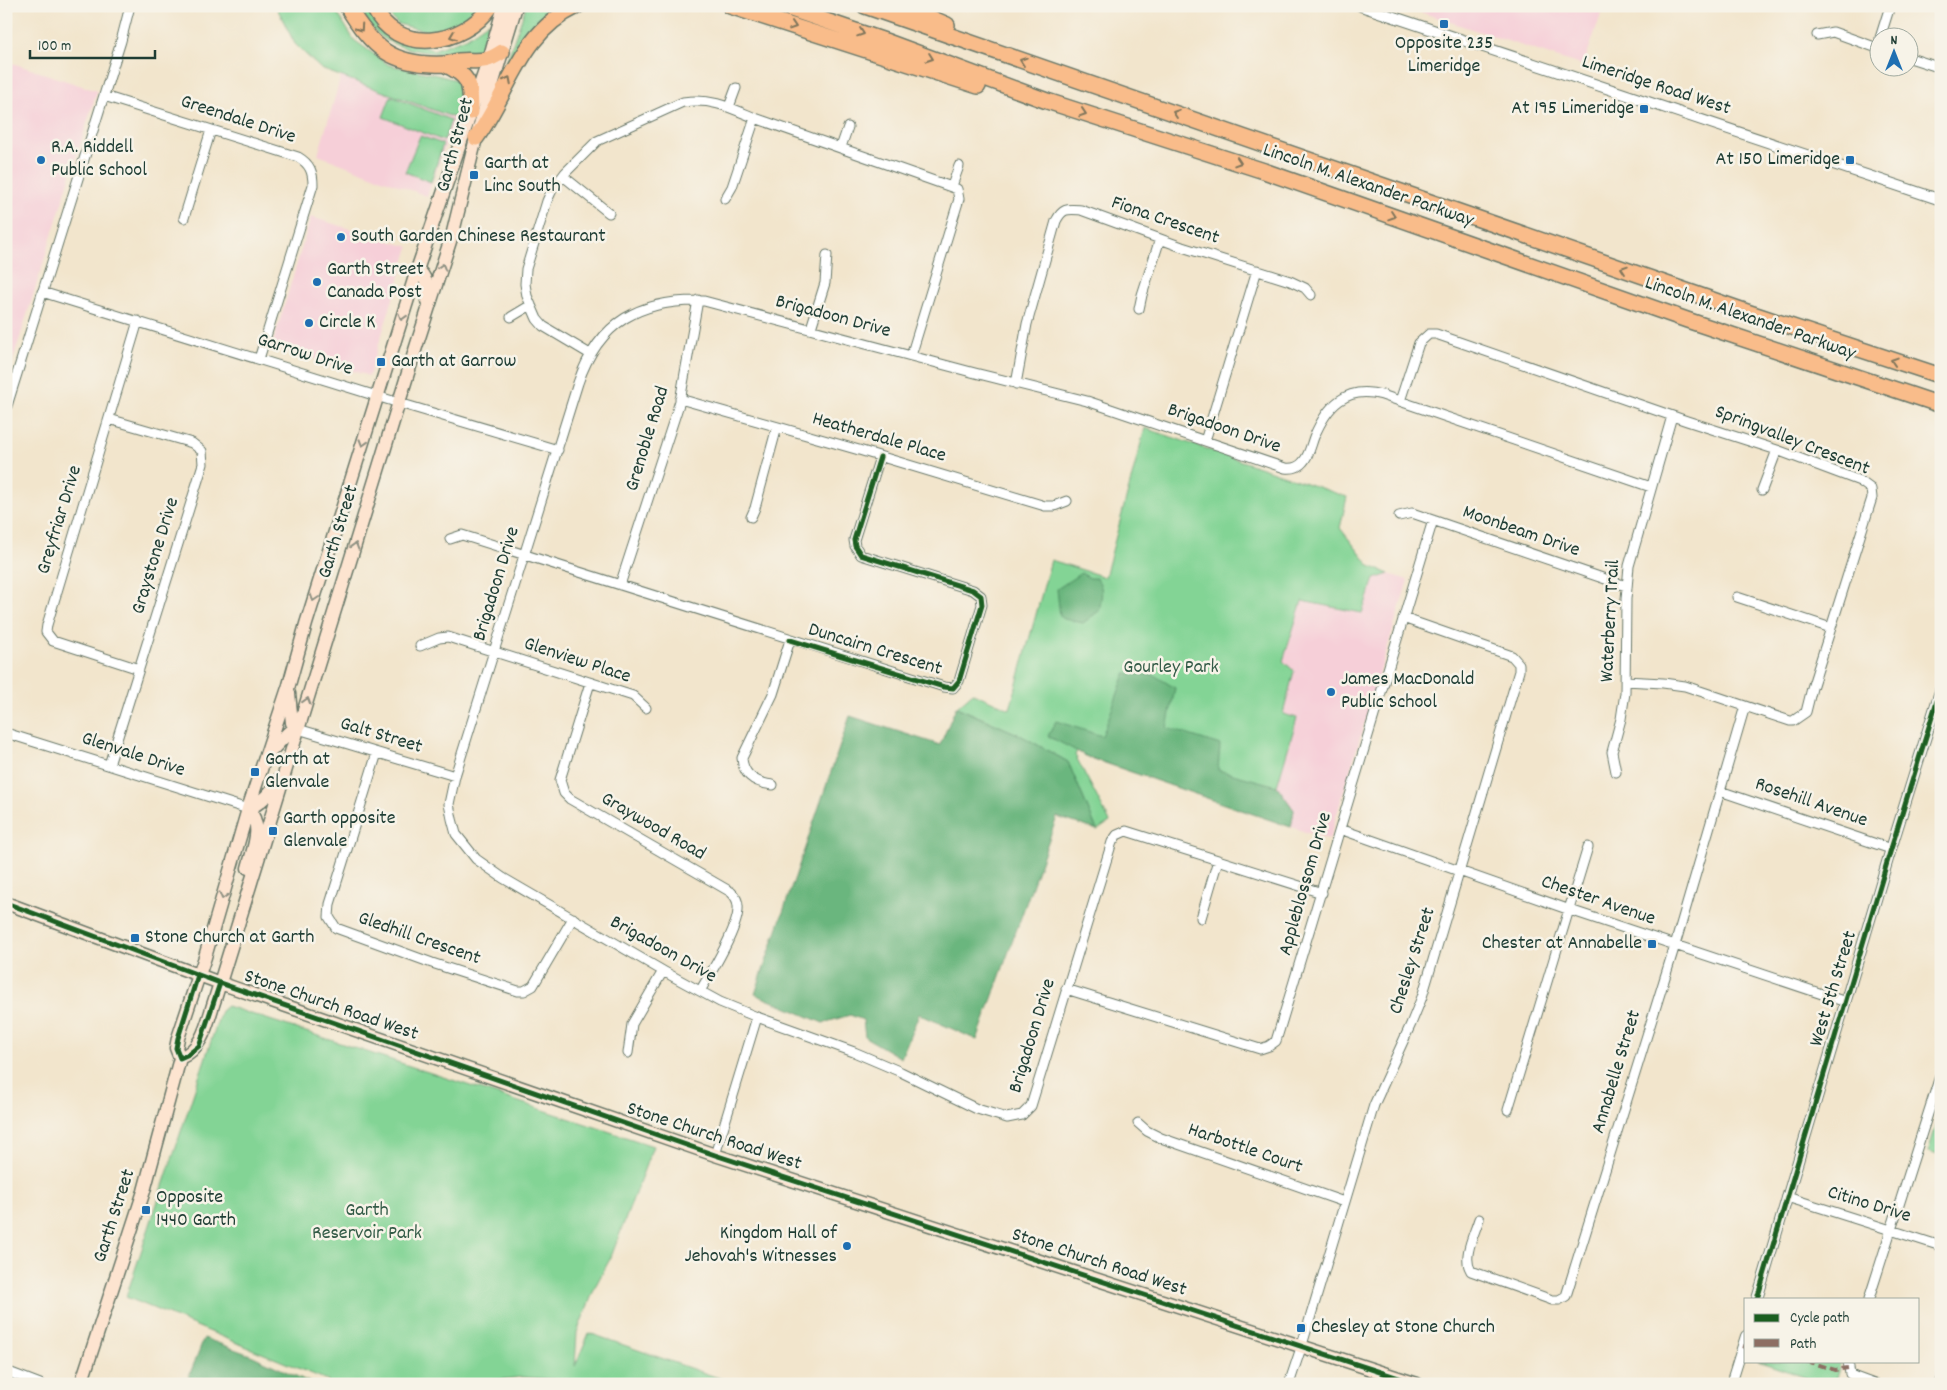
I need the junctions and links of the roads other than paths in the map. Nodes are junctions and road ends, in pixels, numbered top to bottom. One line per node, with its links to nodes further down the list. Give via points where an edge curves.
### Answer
1 (130, 6): 23 (street)
2 (347, 6): 20 (highway, one-way to 20, via 365,35 389,54 419,63)
3 (373, 6): 4 (highway, one-way to 3, via 475,24 459,34 424,41 390,28)
4 (491, 6)
5 (504, 6): 18 (main road, Garth Street)
6 (516, 6): 18 (main road, Garth Street)
7 (577, 6): 30 (highway, one-way to 7, via 526,51 554,20)
8 (730, 6): 24 (highway, one-way to 24, via 1012,97)
9 (782, 6): 24 (highway, Lincoln M. Alexander Parkway, one-way to 24)
10 (865, 6): 17 (highway, Lincoln M. Alexander Parkway)
11 (903, 6): 17 (highway, via 975,37)
12 (1361, 6): 36 (street, Limeridge Road West)
13 (1890, 6): 14 (street)
14 (1883, 28)
15 (1818, 35): 16 (street, via 1833,32)
16 (1870, 41)
17 (983, 47): 55 (highway, Lincoln M. Alexander Parkway, one-way to 17)
18 (495, 56): 20 (highway, via 474,62); 26 (main road, Garth Street); 30 (main road, Garth Street)
19 (1920, 61): 21 (street)
20 (444, 64): 26 (highway, via 468,80)
21 (1941, 68)
22 (736, 88): 25 (street)
23 (104, 96): 29 (street, Greendale Drive); 43 (street)
24 (1047, 101): 61 (highway, Lincoln M. Alexander Parkway, one-way to 61, via 1264,171 1686,320)
25 (729, 106): 27 (street); 33 (street, via 713,101 683,102 597,141)
26 (471, 112): 41 (main road, Garth Street)
27 (755, 118): 31 (street); 35 (street)
28 (848, 127): 31 (street)
29 (211, 130): 38 (street); 54 (street, Greendale Drive, via 298,157 307,162 313,175 313,185)
30 (476, 138): 48 (main road, Garth Street, one-way to 30, via 453,232)
31 (841, 147): 34 (street)
32 (959, 166): 34 (street)
33 (563, 176): 37 (street); 46 (street, via 547,201 526,270 525,284)
34 (952, 186): 53 (street, via 957,188 958,199)
35 (725, 199)
36 (1941, 200)
37 (609, 213)
38 (184, 218)
39 (1160, 239): 42 (street, Fiona Crescent); 47 (street); 56 (street, Fiona Crescent, via 1081,210 1061,211 1027,324)
40 (827, 254): 51 (street, via 824,283)
41 (417, 270): 48 (main road, via 425,277 427,285); 57 (main road, Garth Street, one-way to 57)
42 (1257, 270): 44 (street, Fiona Crescent, via 1297,283); 66 (street)
43 (42, 292): 50 (street, Garrow Drive); 62 (street)
44 (1311, 295)
45 (698, 300): 51 (street, Brigadoon Drive); 52 (street, Brigadoon Drive, via 669,301 635,312 618,321); 58 (street, Grenoble Road)
46 (531, 304): 49 (street); 52 (street, via 543,326)
47 (1139, 309)
48 (427, 313): 60 (main road, Garth Street)
49 (511, 317)
50 (138, 321): 54 (street, Garrow Drive); 64 (street, Greyfriar Drive)
51 (811, 328): 53 (street, Brigadoon Drive)
52 (590, 354): 67 (street, Brigadoon Drive)
53 (911, 356): 56 (street, Brigadoon Drive)
54 (259, 359): 57 (street, Garrow Drive)
55 (1941, 376)
56 (1016, 384): 66 (street, Brigadoon Drive, via 1087,401)
57 (378, 397): 60 (street, Garrow Drive); 89 (main road, Garth Street, one-way to 89)
58 (680, 399): 65 (street, Heatherdale Place); 78 (street, Grenoble Road)
59 (1400, 401): 63 (street, Springvalley Crescent, via 1419,342 1429,334 1436,334); 66 (street, Brigadoon Drive, via 1368,392 1349,395 1338,401 1322,418 1304,462 1293,468 1282,468); 70 (street, Brigadoon Drive)
60 (398, 403): 67 (street, Garrow Drive); 93 (main road, Garth Street, one-way to 60)
61 (1941, 404)
62 (7, 405)
63 (1672, 416): 68 (street, Springvalley Crescent); 70 (street, Waterberry Trail)
64 (109, 419): 86 (street, Greyfriar Drive, via 46,632 52,641); 86 (street, Graystone Drive, via 192,443 202,451 202,464)
65 (778, 427): 69 (street, Heatherdale Place); 73 (street)
66 (1205, 441)
67 (558, 450): 77 (street, Brigadoon Drive)
68 (1777, 450): 71 (street); 82 (street, Springvalley Crescent, via 1871,489 1872,498)
69 (880, 457): 72 (street, Heatherdale Place, via 1045,506); 83 (street, Duncairn Crescent, via 854,540 855,546 862,555 974,590 981,596 982,605 959,680 953,688 944,687)
70 (1651, 487): 79 (street, Waterberry Trail)
71 (1762, 490)
72 (1067, 501)
73 (751, 516)
74 (1399, 516): 75 (street, Moonbeam Drive, via 1412,513)
75 (1433, 520): 79 (street, Moonbeam Drive); 81 (street, Appleblossom Drive)
76 (450, 539): 77 (street, Duncairn Crescent, via 462,535)
77 (524, 555): 78 (street, Duncairn Crescent); 85 (street, Brigadoon Drive)
78 (620, 585): 83 (street, Duncairn Crescent)
79 (1626, 586): 87 (street, Waterberry Trail)
80 (1737, 597): 82 (street)
81 (1404, 618): 104 (street, Appleblossom Drive); 108 (street, Chesley Street, via 1512,656 1519,664)
82 (1831, 628): 91 (street, Springvalley Crescent, via 1806,712 1790,721)
83 (790, 640): 101 (street, via 773,694 742,758 748,775 760,783)
84 (420, 646): 85 (street, Glenview Place, via 448,637)
85 (494, 653): 88 (street, Glenview Place); 100 (street, Brigadoon Drive)
86 (139, 669): 98 (street, Graystone Drive)
87 (1626, 681): 91 (street, Springvalley Crescent, via 1677,684); 99 (street, Waterberry Trail, via 1612,752)
88 (590, 683): 92 (street, Glenview Place, via 633,696); 120 (street, Graywood Road, via 560,780 564,793 731,892 738,902 725,947)
89 (289, 685): 93 (main road, via 292,723); 96 (main road, Garth Street)
90 (1940, 694): 106 (street, West 5th Street)
91 (1745, 706): 102 (street, Annabelle Street)
92 (646, 708)
93 (298, 729): 95 (street, Galt Street); 96 (main road, via 282,739); 97 (main road, Garth Street)
94 (6, 733): 98 (street, Glenvale Drive)
95 (377, 753): 100 (street, Galt Street); 112 (street, Gledhill Crescent, via 330,904 329,917 336,928 441,966 524,991 533,986)
96 (264, 759): 103 (main road, Garth Street)
97 (288, 761): 103 (main road, via 279,781 265,798); 114 (main road, Garth Street)
98 (109, 765): 103 (street, Glenvale Drive)
99 (1616, 772)
100 (454, 776): 112 (street, Brigadoon Drive, via 449,804 456,834 465,847 503,878)
101 (772, 785)
102 (1720, 791): 106 (street, Rosehill Avenue); 115 (street, Annabelle Street)
103 (248, 809): 114 (main road, via 257,824); 117 (main road, Garth Street, one-way to 117)
104 (1340, 829): 108 (street, Chester Avenue); 109 (street, Appleblossom Drive)
105 (1588, 847): 111 (street)
106 (1891, 849): 121 (street, West 5th Street)
107 (1218, 860): 109 (street, Brigadoon Drive); 113 (street); 119 (street, Brigadoon Drive, via 1126,831 1117,835 1112,842)
108 (1460, 872): 111 (street, Chester Avenue); 130 (street, Chesley Street, via 1419,1004 1374,1106)
109 (1322, 893): 119 (street, Appleblossom Drive, via 1278,1036 1270,1046 1262,1049)
110 (6, 903): 117 (main road, Stone Church Road West)
111 (1570, 910): 115 (street, Chester Avenue); 126 (street)
112 (573, 918): 116 (street, Brigadoon Drive)
113 (1201, 918)
114 (240, 921): 118 (main road, Garth Street)
115 (1674, 945): 121 (street, Chester Avenue); 131 (street, Annabelle Street, via 1566,1296 1552,1300 1471,1271 1467,1257)
116 (662, 971): 120 (street, Brigadoon Drive); 123 (street, via 632,1024)
117 (198, 975): 118 (main road, Stone Church Road West); 124 (main road, Garth Street, via 178,1038 176,1048)
118 (220, 983): 124 (main road, Garth Street, via 198,1046); 128 (main road, Stone Church Road West)
119 (1066, 988): 122 (street, Brigadoon Drive, via 1031,1106 1022,1115 1007,1118 969,1106 854,1052)
120 (700, 991): 122 (street, Brigadoon Drive)
121 (1846, 1002): 129 (street, West 5th Street)
122 (757, 1017): 128 (street)
123 (628, 1053)
124 (180, 1058): 142 (main road, Garth Street, via 144,1191)
125 (1941, 1073): 132 (street)
126 (1508, 1110)
127 (1138, 1123): 130 (street, Harbottle Court, via 1160,1138)
128 (715, 1155): 137 (main road, Stone Church Road West)
129 (1787, 1197): 132 (street, Citino Drive); 134 (street, West 5th Street)
130 (1344, 1202): 137 (street, Chesley Street)
131 (1479, 1219)
132 (1891, 1230): 133 (street, Citino Drive); 135 (street)
133 (1941, 1246)
134 (1757, 1298)
135 (1868, 1298)
136 (1744, 1342): 145 (street)
137 (1302, 1345): 143 (street, Chesley Street); 144 (main road, Stone Church Road West)
138 (1848, 1362): 146 (street, via 1850,1374)
139 (6, 1371): 141 (street)
140 (1941, 1379): 147 (street)
141 (40, 1384)
142 (81, 1384)
143 (1289, 1384)
144 (1417, 1384)
145 (1731, 1384)
146 (1874, 1384)
147 (1939, 1384)

